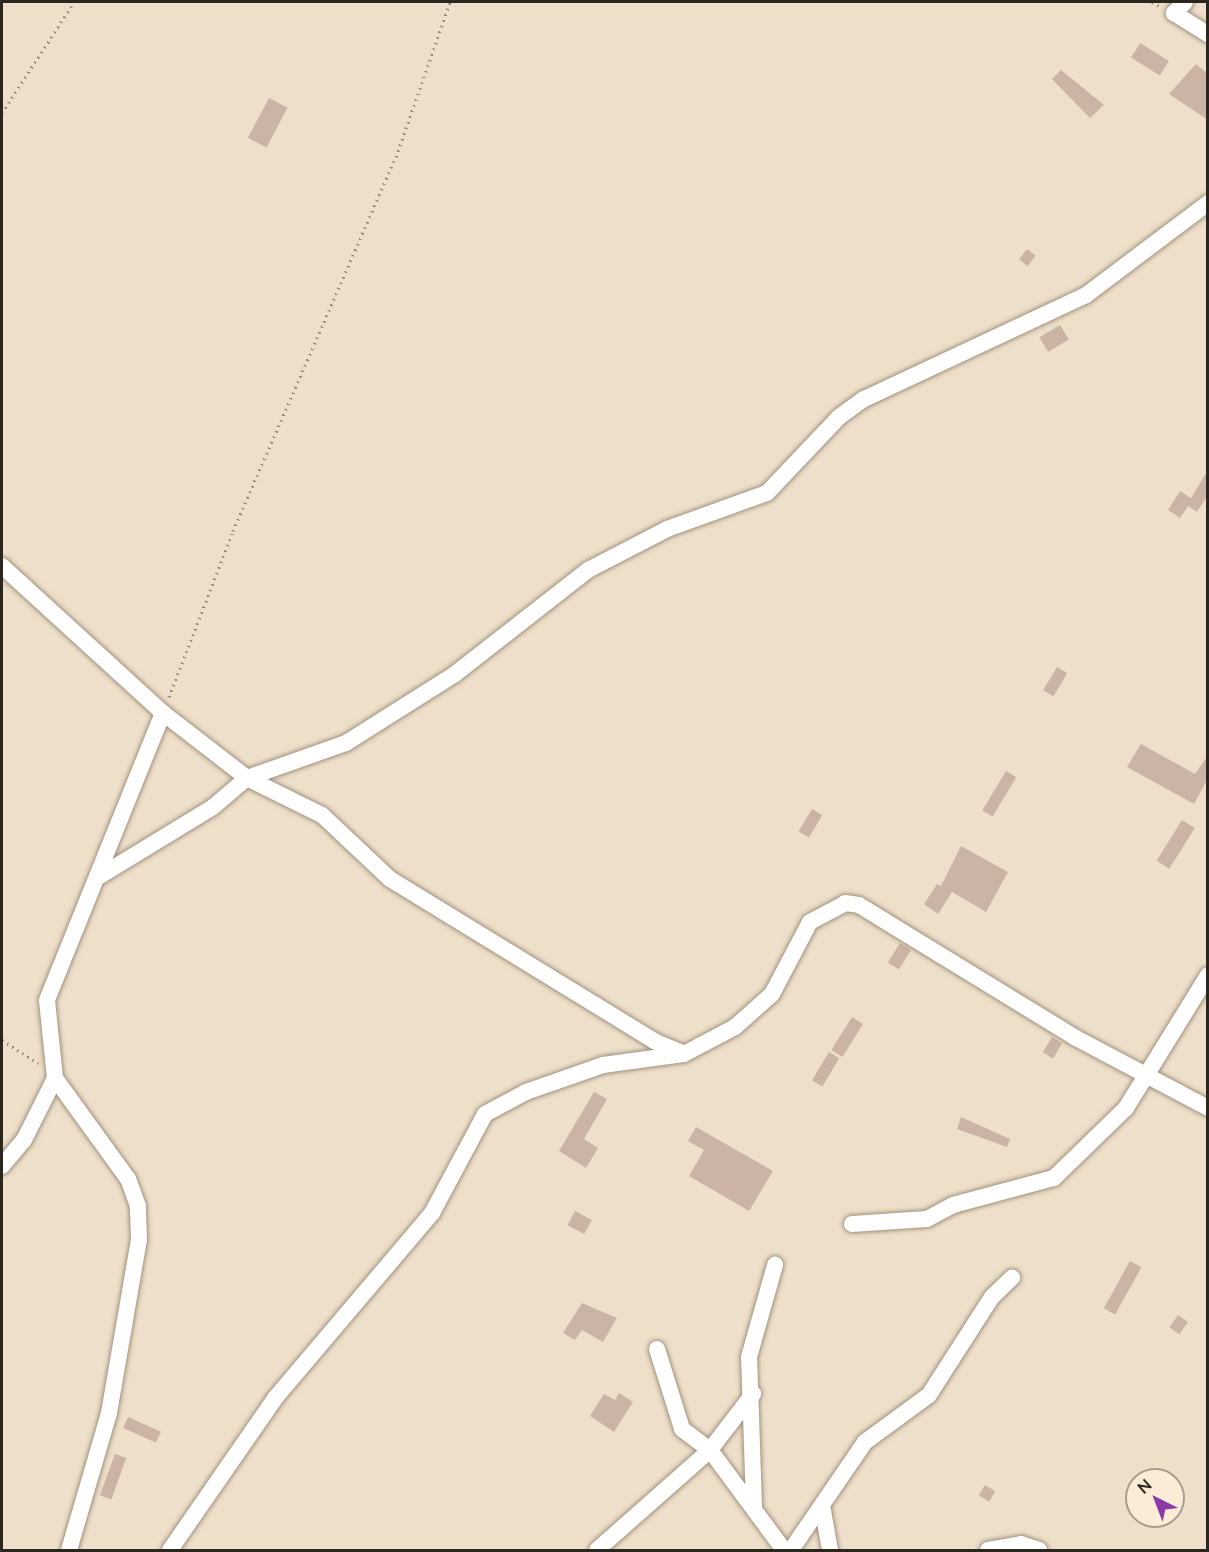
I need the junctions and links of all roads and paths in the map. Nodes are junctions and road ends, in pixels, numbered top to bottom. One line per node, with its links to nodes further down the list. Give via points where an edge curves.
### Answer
1 (74, 2): 5 (path)
2 (450, 2): 8 (path, via 396,157 233,531)
3 (1185, 2): 4 (street, via 1174,13)
4 (1208, 34)
5 (2, 113)
6 (1208, 202): 9 (street, via 1086,295 864,399 767,493 627,548 561,587 455,674 346,743)
7 (2, 566): 8 (street)
8 (163, 713): 9 (street); 10 (street)
9 (248, 778): 10 (street, via 213,807); 13 (street, via 322,815 390,879)
10 (100, 876): 15 (street, via 58,961 47,1000)
11 (1208, 975): 14 (street)
12 (2, 1040): 15 (path, via 30,1054)
13 (684, 1054): 14 (street, via 704,1047 754,1011 772,994 810,922 845,903 868,910); 28 (street, via 603,1065 526,1092 485,1114 432,1213 276,1397)
14 (1148, 1076): 16 (street); 18 (street, via 1100,1137 1054,1178 953,1205 927,1220)
15 (55, 1078): 17 (street, via 24,1140); 27 (street, via 128,1179 138,1206 139,1240 109,1413)
16 (1208, 1108)
17 (2, 1166)
18 (852, 1224)
19 (775, 1265): 22 (street, via 749,1357)
20 (1012, 1278): 24 (street, via 992,1297 929,1395 865,1442)
21 (657, 1349): 23 (street, via 682,1429)
22 (753, 1394): 23 (street); 25 (street, via 748,1431)
23 (710, 1450): 25 (street); 26 (street)
24 (822, 1505): 31 (street); 32 (street)
25 (754, 1506): 30 (street)
26 (619, 1545): 29 (street)
27 (69, 1551)
28 (170, 1551)
29 (597, 1551)
30 (784, 1551)
31 (791, 1551)
32 (830, 1551)
33 (988, 1551): 34 (street, via 1021,1545)
34 (1039, 1551)

